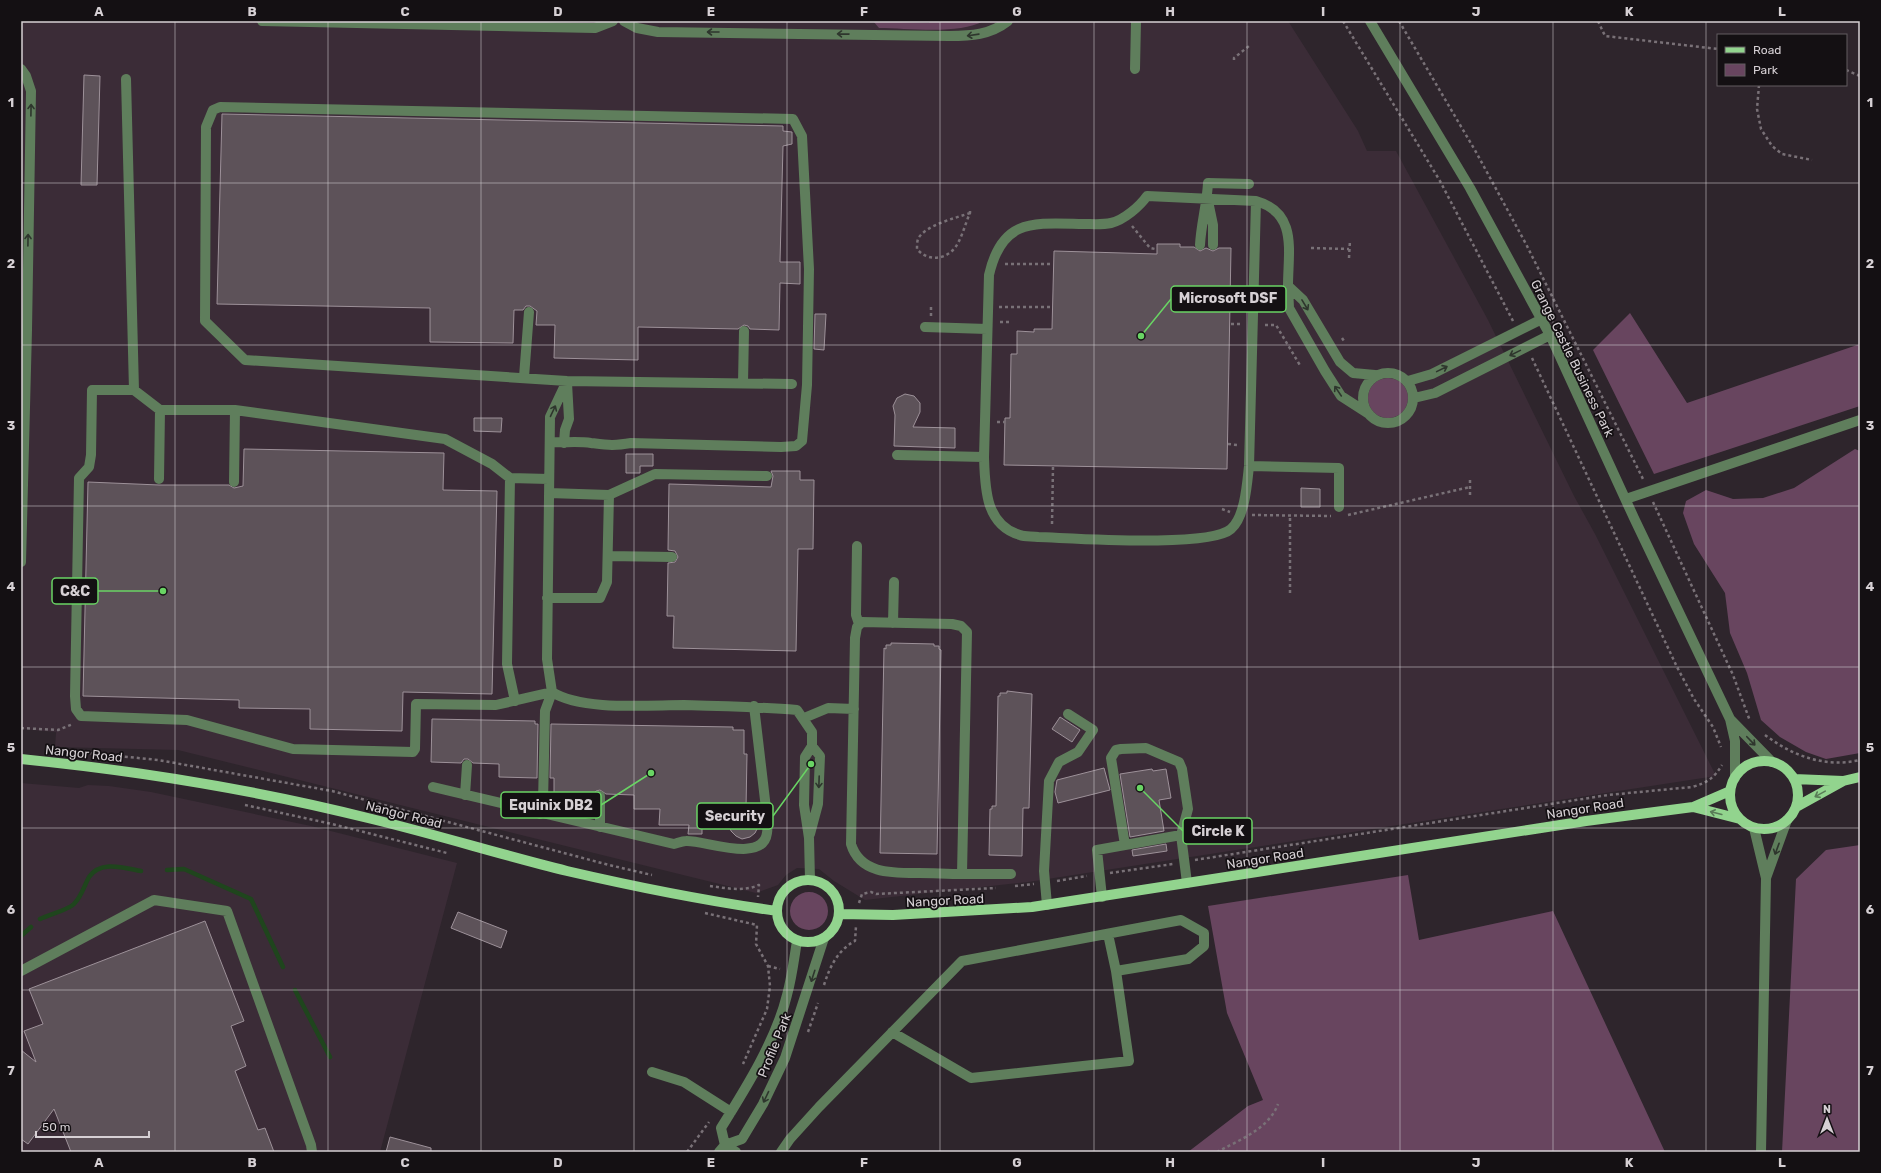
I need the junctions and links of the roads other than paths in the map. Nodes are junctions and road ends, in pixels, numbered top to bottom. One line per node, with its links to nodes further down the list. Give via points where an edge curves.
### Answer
1 (262, 21): 2 (street, via 595,28)
2 (612, 21)
3 (624, 21): 4 (street, one-way to 3, via 994,30 967,36 658,32 637,28)
4 (1008, 21)
5 (1136, 21): 8 (street)
6 (1370, 21): 17 (street, Grange Castle Business Park, via 1470,188)
7 (21, 69): 20 (street, one-way to 7, via 31,91)
8 (1135, 69)
9 (126, 79): 29 (street)
10 (1249, 184): 11 (street, via 1208,183)
11 (1207, 199): 12 (street); 13 (street, via 1201,225); 14 (street, via 1213,225); 19 (street, via 1147,196 1143,202 1112,223 1032,224 1011,233 998,246 992,262 989,275)
12 (1256, 201): 15 (street, via 1268,204 1278,211 1285,221 1288,233); 39 (street)
13 (1200, 245)
14 (1213, 245)
15 (1288, 286): 23 (street, one-way to 23, via 1303,300 1340,362 1353,374); 33 (street, one-way to 15, via 1341,396 1325,371 1289,308)
16 (529, 312): 24 (street)
17 (1542, 319): 22 (street, Grange Castle Business Park); 26 (street, one-way to 17, via 1432,374)
18 (925, 327): 19 (street)
19 (987, 329): 38 (street)
20 (24, 330): 52 (street)
21 (744, 331): 27 (street)
22 (1550, 336): 30 (street, one-way to 30, via 1435,393); 47 (street, Grange Castle Business Park)
23 (1375, 376): 26 (street, via 1393,372); 33 (street, via 1369,381 1364,393 1364,406)
24 (524, 378): 25 (street); 36 (street, via 246,360 205,321 206,127 213,110 220,107 793,120 802,136 809,269 807,385 802,441 796,446 781,448 631,443 602,446 591,443)
25 (567, 381): 27 (street); 35 (street, one-way to 25, via 550,417); 36 (street, via 569,419)
26 (1408, 381): 30 (street)
27 (743, 383): 28 (street)
28 (792, 384)
29 (134, 390): 31 (street); 58 (street, via 92,390 91,454 89,467 79,478 75,696 76,709 81,716 186,720 293,749 413,752 416,704 496,705)
30 (1414, 398): 33 (street, via 1408,414 1397,421 1384,423)
31 (160, 410): 32 (street); 42 (street)
32 (235, 410): 41 (street, via 445,439 492,464); 44 (street)
33 (1369, 414)
34 (1860, 420): 47 (street)
35 (550, 442): 36 (street); 43 (street)
36 (564, 443)
37 (897, 454): 38 (street)
38 (984, 457): 39 (street, via 990,510 1002,526 1020,535 1038,537 1184,541 1213,538 1231,530 1240,516)
39 (1249, 466): 48 (street, via 1339,468)
40 (767, 476): 46 (street, via 655,474)
41 (510, 478): 43 (street); 58 (street, via 507,664)
42 (159, 479)
43 (549, 479): 45 (street)
44 (234, 482)
45 (549, 493): 46 (street); 54 (street)
46 (609, 495): 50 (street)
47 (1626, 499): 63 (street, Grange Castle Business Park)
48 (1339, 507)
49 (857, 546): 56 (street, via 856,615)
50 (608, 556): 51 (street); 54 (street, via 607,582 600,598)
51 (672, 557)
52 (21, 562)
53 (894, 582): 55 (street)
54 (547, 598): 57 (street, via 547,659)
55 (893, 623): 56 (street); 86 (street, via 956,624 967,632)
56 (859, 624): 60 (street, via 855,638)
57 (552, 692): 58 (street); 59 (street, via 561,698 593,704); 78 (street, via 545,711 543,803)
58 (515, 701)
59 (754, 706): 62 (street, via 797,710); 81 (street, via 768,834 762,843 753,849 736,849 686,841 674,844)
60 (854, 709): 62 (street, via 828,708); 86 (street, via 851,844 853,853 860,861 886,873)
61 (1068, 714): 92 (street, via 1093,730 1078,752 1059,762 1049,781 1044,871)
62 (804, 718): 64 (street, via 812,732)
63 (1730, 719): 66 (street, Grange Castle Business Park, one-way to 66); 68 (street, Grange Castle Business Park, via 1735,741)
64 (812, 746): 84 (street, via 805,757 804,805); 84 (street, one-way to 84, via 820,756 818,804)
65 (21, 759): 93 (main road, Nangor Road, via 118,769 219,785 374,819 567,871)
66 (1772, 762): 68 (main road, via 1761,761 1751,764); 70 (main road, via 1787,770)
67 (467, 765): 74 (street)
68 (1735, 778): 73 (main road)
69 (1860, 778): 71 (main road)
70 (1794, 779): 71 (main road); 76 (main road, via 1798,789)
71 (1843, 780): 76 (main road, one-way to 76)
72 (432, 787): 74 (street)
73 (1730, 791): 77 (main road, Nangor Road); 79 (main road, via 1732,806)
74 (465, 795): 78 (street)
75 (600, 796): 81 (street)
76 (1796, 807): 80 (main road)
77 (1693, 808): 79 (main road, Nangor Road, one-way to 77); 90 (main road, Nangor Road, via 1581,822)
78 (540, 814): 81 (street)
79 (1740, 819): 82 (main road, Nangor Road)
80 (1787, 820): 82 (main road, via 1768,829); 88 (street, one-way to 88)
81 (600, 827)
82 (1754, 828): 88 (street)
83 (1181, 835): 85 (street); 85 (street, via 1188,809 1179,762 1146,748 1121,749 1116,750 1111,758); 90 (street)
84 (809, 838): 89 (street)
85 (1125, 845): 91 (street, via 1097,850)
86 (962, 874): 87 (street)
87 (1011, 874)
88 (1766, 878): 107 (street)
89 (810, 880): 93 (main road, via 791,885 783,892 778,901); 94 (main road, via 820,882 835,894)
90 (1187, 883): 91 (main road, Nangor Road)
91 (1102, 897): 92 (main road, Nangor Road)
92 (1047, 905): 94 (main road, Nangor Road, via 965,912)
93 (777, 911): 97 (main road, via 782,929)
94 (840, 914): 96 (main road, via 835,928)
95 (1108, 934): 99 (street); 99 (street, via 1181,920 1204,933 1204,946 1188,959); 100 (street, via 962,961)
96 (824, 938): 97 (main road, via 811,942); 103 (street, Profile Park, one-way to 103, via 785,1058 763,1104 742,1139)
97 (797, 941): 102 (street, Profile Park, via 787,996 771,1038)
98 (21, 971): 104 (street, via 154,900 227,912)
99 (1116, 971): 100 (street, via 1129,1061 970,1078)
100 (892, 1032): 106 (street, via 819,1107)
101 (652, 1072): 102 (street, via 684,1082)
102 (731, 1112): 103 (street, Profile Park, via 721,1128)
103 (722, 1148): 105 (street)
104 (312, 1152)
105 (736, 1152)
106 (781, 1152)
107 (1760, 1152)

